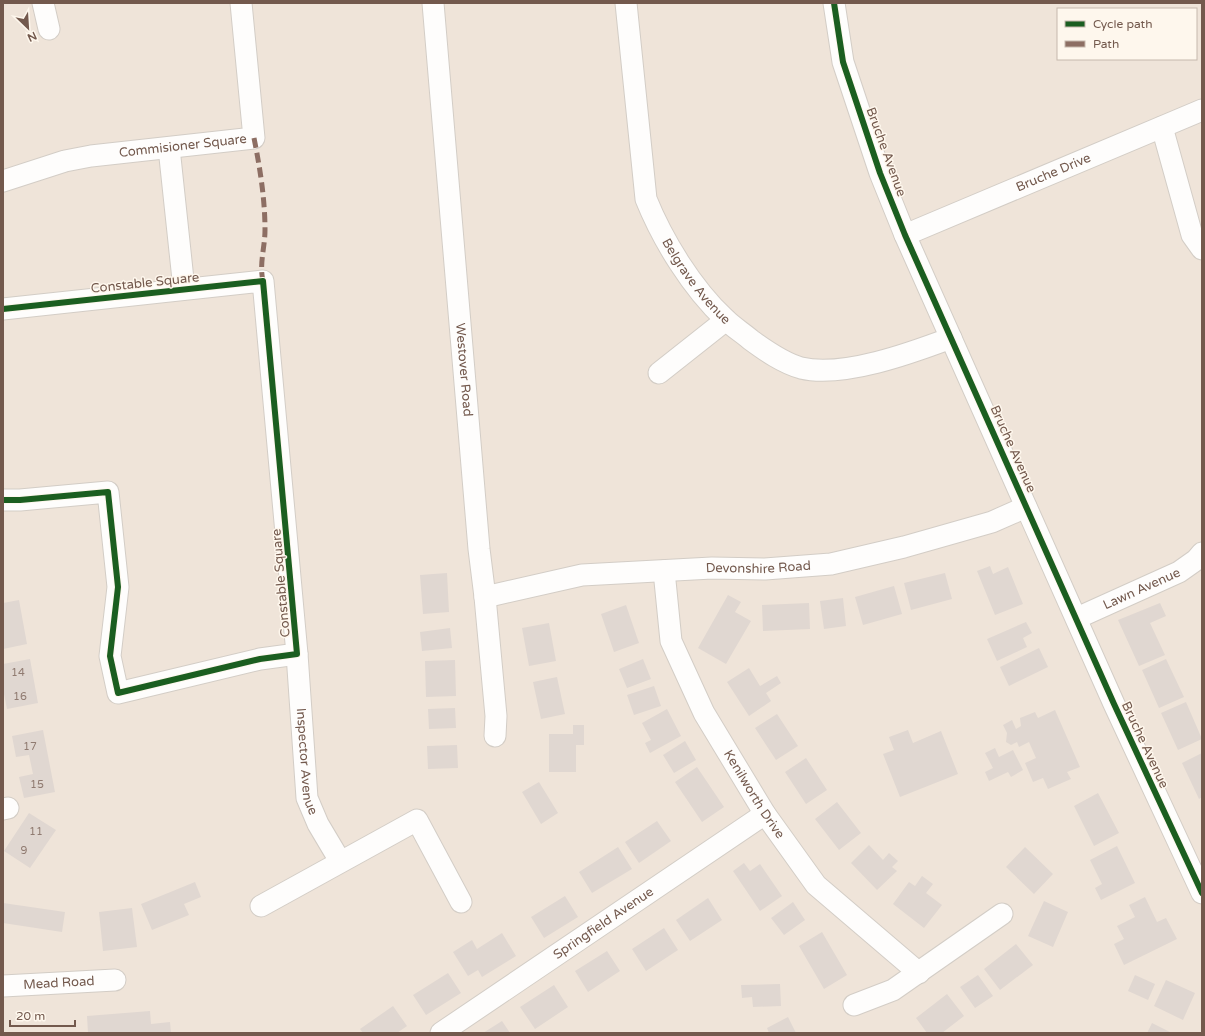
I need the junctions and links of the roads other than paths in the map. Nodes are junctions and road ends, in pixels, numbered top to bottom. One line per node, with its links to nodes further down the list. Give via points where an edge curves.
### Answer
1 (43, 3): 6 (street)
2 (241, 3): 9 (street, Commisioner Square, via 254,138)
3 (433, 3): 22 (street, Westover Road, via 478,541)
4 (626, 3): 15 (street, Belgrave Avenue, via 646,199 657,224 701,293)
5 (834, 3): 11 (street, Bruche Avenue, via 843,62 880,173)
6 (49, 29)
7 (1202, 110): 8 (street, Bruche Drive)
8 (1162, 127): 11 (street, Bruche Drive); 12 (street, via 1192,235)
9 (169, 148): 10 (street, Commisioner Square, via 65,161); 13 (street, Constable Square)
10 (3, 181)
11 (905, 235): 16 (street, Bruche Avenue)
12 (1202, 249)
13 (184, 289): 14 (street, Constable Square); 24 (street, Constable Square, via 263,281)
14 (3, 309)
15 (726, 320): 16 (street, Belgrave Avenue, via 769,353 801,368 835,370 897,358); 17 (street)
16 (951, 338): 19 (street, Bruche Avenue)
17 (659, 373)
18 (3, 500): 24 (street, Constable Square, via 108,492 118,587 110,656 118,692 260,659)
19 (1026, 507): 21 (street, Devonshire Road, via 992,522 831,564); 23 (street, Bruche Avenue)
20 (1202, 553): 23 (street, Lawn Avenue, via 1179,572)
21 (664, 572): 22 (street, Devonshire Road, via 582,575); 26 (street, Kenilworth Drive, via 671,640 704,713)
22 (485, 597): 25 (street, Westover Road, via 496,716)
23 (1077, 618): 28 (street, Bruche Avenue)
24 (298, 654): 27 (street, Inspector Avenue, via 307,798 318,824)
25 (495, 736)
26 (765, 814): 32 (street, Kenilworth Drive, via 816,885); 36 (street, Springfield Avenue)
27 (340, 861): 29 (street, via 417,820); 30 (street)
28 (1202, 893)
29 (461, 902)
30 (261, 906)
31 (1002, 914): 32 (street)
32 (919, 973): 35 (street, via 893,990)
33 (115, 980): 34 (street, Mead Road)
34 (3, 986)
35 (854, 1005)
36 (441, 1033)

